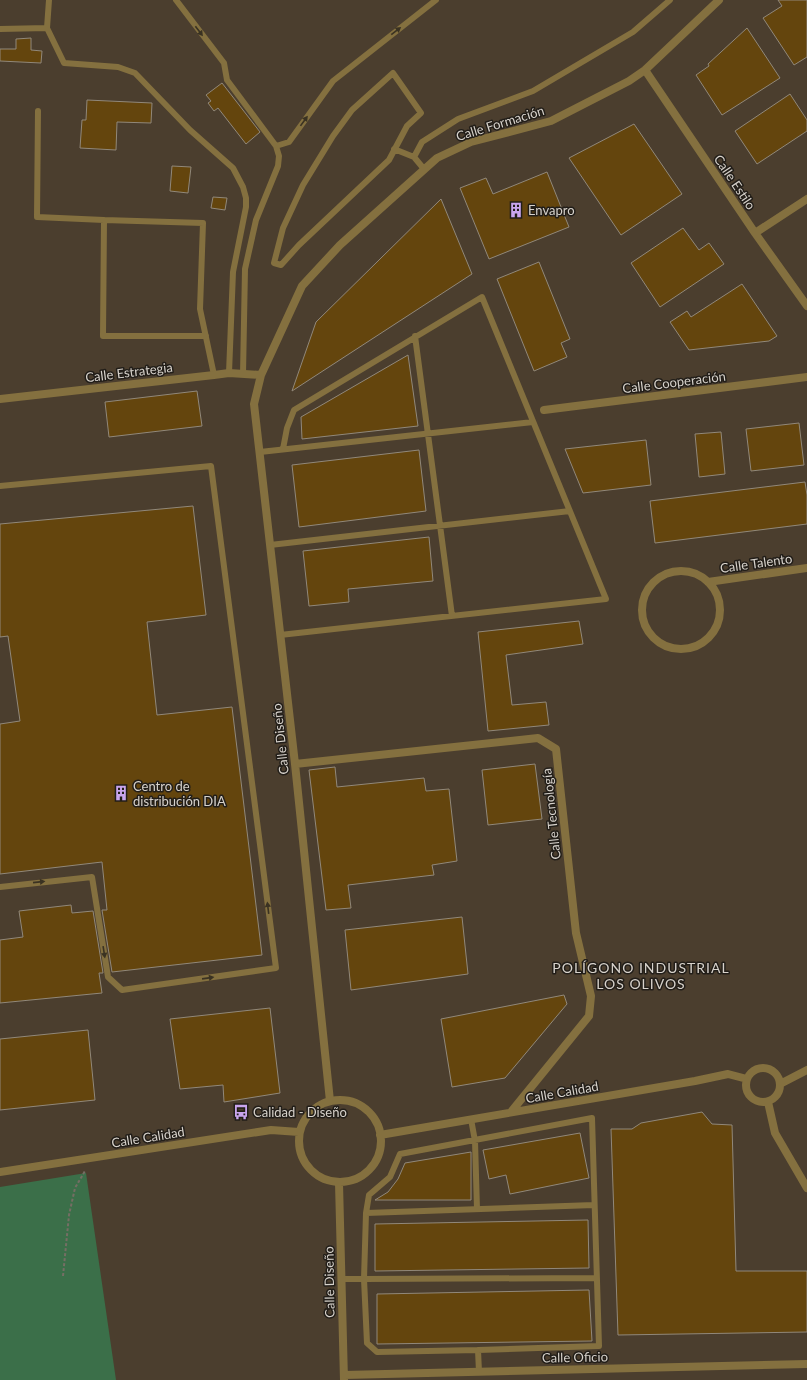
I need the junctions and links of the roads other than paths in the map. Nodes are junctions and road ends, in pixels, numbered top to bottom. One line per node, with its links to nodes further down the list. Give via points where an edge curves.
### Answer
1 (49, 0): 6 (lane)
2 (176, 0): 10 (lane, one-way to 10, via 224,63 226,80)
3 (436, 0): 10 (lane, one-way to 3, via 289,142 333,81)
4 (670, 0): 12 (lane, via 633,32 533,91 458,118 422,142)
5 (719, 0): 8 (street, Calle Formación)
6 (48, 28): 7 (lane); 20 (lane, via 64,63 118,67 135,73 190,130 233,168 243,187 246,208 233,272)
7 (0, 29)
8 (646, 70): 13 (street, Calle Formación, via 551,121 471,142 437,158); 16 (street, Calle Estilo)
9 (38, 111): 15 (lane, via 37,217)
10 (276, 146): 21 (lane, via 278,166 256,220 245,269)
11 (394, 149): 11 (lane, via 407,126 421,113 394,73 352,110 333,136 303,185 283,228 274,263 281,265 389,160); 12 (lane)
12 (414, 157): 13 (lane)
13 (424, 169): 23 (street, Calle Formación, via 340,245 302,286)
14 (807, 199): 16 (street)
15 (104, 220): 18 (lane, via 203,224 200,309); 18 (lane, via 104,336)
16 (755, 233): 17 (street, Calle Estilo)
17 (807, 306)
18 (206, 336): 22 (lane)
19 (415, 336): 27 (lane, via 482,297); 28 (lane); 29 (lane, via 294,410)
20 (229, 373): 21 (street, Calle Estrategia); 22 (street, Calle Estrategia)
21 (243, 374): 23 (street, Calle Estrategia)
22 (214, 375): 25 (street, Calle Estrategia)
23 (261, 375): 30 (street, Calle Diseño, via 254,404)
24 (807, 377): 26 (street, Calle Cooperación)
25 (0, 399)
26 (544, 410)
27 (533, 422): 28 (lane); 32 (lane)
28 (428, 433): 29 (lane); 33 (lane)
29 (283, 449): 30 (lane)
30 (260, 452): 34 (street, Calle Diseño)
31 (0, 486): 40 (lane, one-way to 31, via 92,877 108,977 122,990 276,968 211,466)
32 (570, 511): 33 (lane); 37 (lane, via 606,599)
33 (440, 525): 34 (lane); 37 (lane)
34 (270, 545): 38 (street, Calle Diseño)
35 (807, 568): 36 (street, Calle Talento)
36 (708, 582): 36 (street, via 686,571 674,572 653,583 646,593 642,611 647,629 654,638 676,649 700,644 709,637 720,615 720,603)
37 (452, 616): 38 (lane)
38 (280, 635): 39 (street, Calle Diseño)
39 (295, 764): 44 (street, Calle Diseño); 46 (street, Calle Tecnología, via 538,738 556,749 576,933 591,996 590,1016)
40 (0, 887)
41 (807, 1070): 43 (street)
42 (747, 1079): 43 (street, via 754,1070 765,1068 776,1073); 45 (street, via 747,1092 750,1097 755,1101); 46 (street, Calle Calidad, via 728,1074)
43 (780, 1084): 45 (street, via 777,1095)
44 (330, 1101): 48 (street, via 310,1112); 49 (street, via 344,1100 368,1111 376,1122)
45 (768, 1102): 53 (street, via 775,1133)
46 (511, 1112): 47 (street, Calle Calidad)
47 (471, 1119): 49 (street, Calle Calidad); 50 (lane)
48 (299, 1132): 51 (street, Calle Calidad, via 271,1130); 52 (street, via 298,1144 307,1167 327,1181)
49 (380, 1134): 52 (street, via 381,1146 371,1168 362,1176)
50 (475, 1141): 54 (lane, via 592,1118); 55 (lane); 56 (lane, via 400,1154 390,1177 369,1195)
51 (0, 1172)
52 (339, 1183): 58 (street, Calle Diseño)
53 (807, 1188)
54 (594, 1205): 55 (lane); 57 (lane)
55 (477, 1209): 56 (lane)
56 (366, 1213): 59 (lane)
57 (597, 1278): 59 (lane); 60 (lane, via 599,1346)
58 (341, 1279): 59 (lane); 63 (street, Calle Diseño)
59 (364, 1279): 60 (lane, via 367,1343 377,1352)
60 (478, 1350): 62 (lane)
61 (807, 1364): 62 (street, Calle Oficio)
62 (478, 1372): 63 (street, Calle Oficio)
63 (344, 1377)

